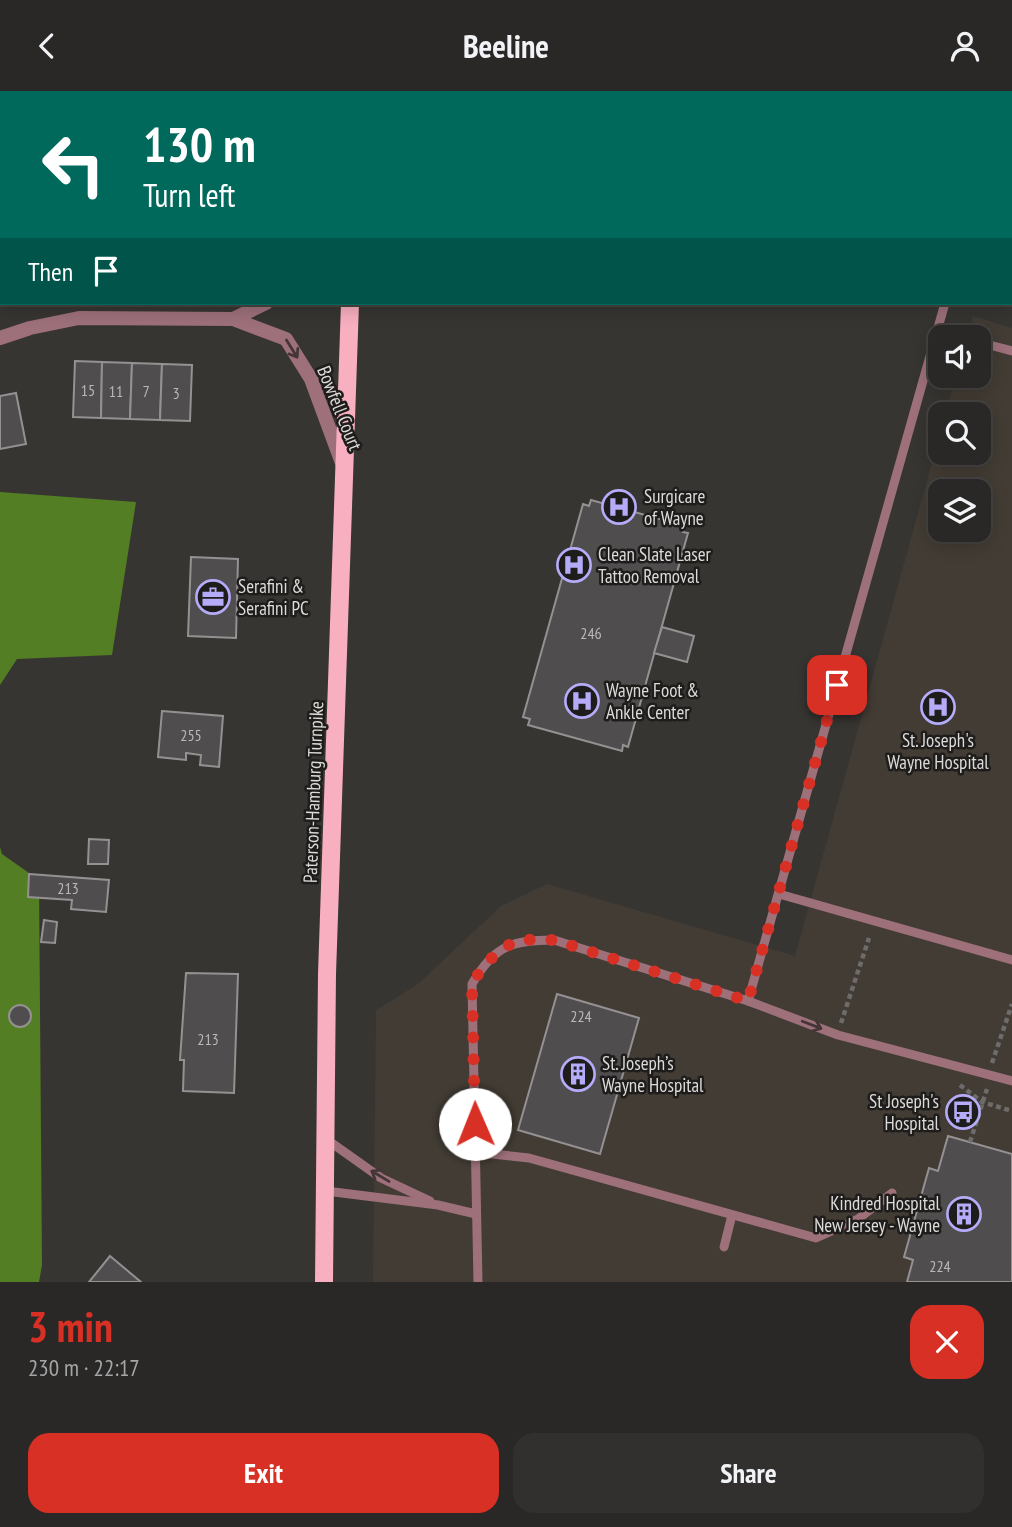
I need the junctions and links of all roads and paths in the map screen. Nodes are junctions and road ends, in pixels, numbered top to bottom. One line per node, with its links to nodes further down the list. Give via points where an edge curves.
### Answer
1 (261, 305): 4 (street, Bowfell Court)
2 (350, 305): 10 (main road, Paterson-Hamburg Turnpike)
3 (944, 305): 5 (lane)
4 (233, 319): 6 (street, Bowfell Court, via 79,318); 10 (street, Bowfell Court, one-way to 10, via 286,339 311,379)
5 (938, 325)
6 (0, 338)
7 (991, 345): 8 (lane)
8 (1012, 351)
9 (928, 362): 11 (lane)
10 (344, 468): 23 (main road, Paterson-Hamburg Turnpike)
11 (779, 894): 13 (lane); 14 (lane)
12 (869, 937): 16 (path)
13 (1012, 960)
14 (748, 1001): 18 (lane, one-way to 18, via 838,1035); 25 (lane, via 554,940 524,940 501,950 481,968 472,984)
15 (1012, 1004): 17 (path)
16 (841, 1024)
17 (991, 1066)
18 (1012, 1081)
19 (951, 1083): 21 (path, via 964,1086)
20 (987, 1088): 21 (path)
21 (982, 1102): 22 (path); 24 (path)
22 (1012, 1111)
23 (326, 1139): 26 (main road, Paterson-Hamburg Turnpike); 28 (lane, one-way to 23, via 382,1178)
24 (971, 1142)
25 (475, 1152): 29 (lane); 30 (lane, via 529,1158)
26 (326, 1191): 28 (lane); 32 (main road, Paterson-Hamburg Turnpike)
27 (892, 1193): 30 (lane, via 858,1219 816,1238)
28 (438, 1205): 29 (lane)
29 (476, 1214): 33 (lane)
30 (732, 1215): 31 (lane)
31 (724, 1248)
32 (324, 1282)
33 (478, 1282)

